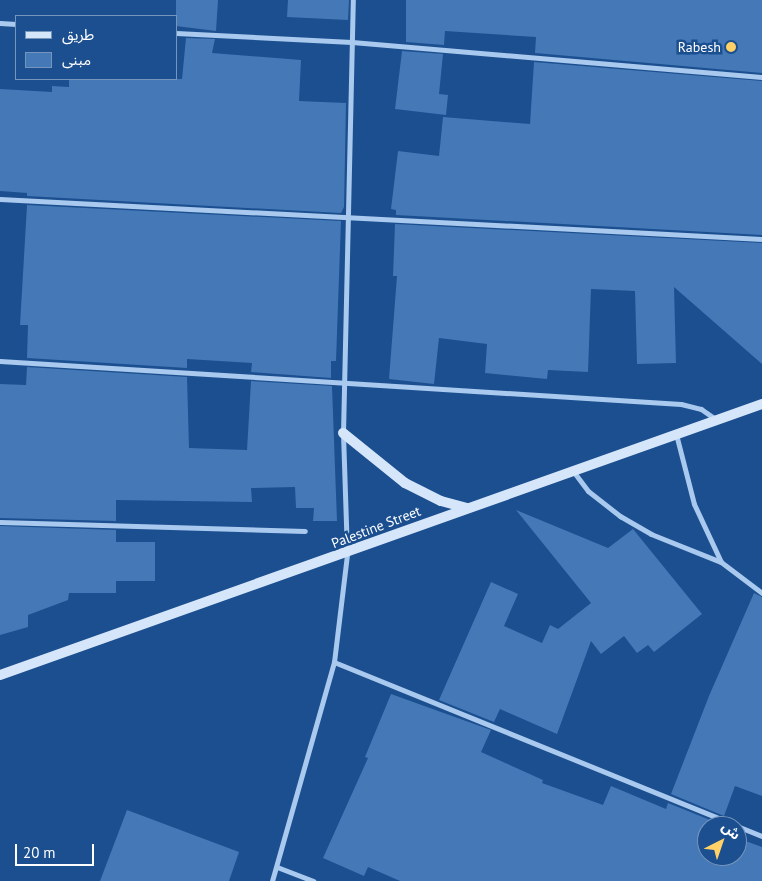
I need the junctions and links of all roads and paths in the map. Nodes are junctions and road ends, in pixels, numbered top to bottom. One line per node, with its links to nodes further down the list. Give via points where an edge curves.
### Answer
1 (353, 0): 5 (street)
2 (0, 24): 3 (street)
3 (15, 24)
4 (178, 33): 5 (street)
5 (352, 42): 6 (street); 8 (street)
6 (762, 77)
7 (0, 199): 8 (street)
8 (348, 217): 9 (street); 11 (street)
9 (762, 239)
10 (0, 361): 11 (street)
11 (344, 383): 13 (street, via 681,404 701,409); 14 (street)
12 (762, 404): 13 (street, Palestine Street)
13 (717, 420): 15 (street, Palestine Street)
14 (343, 433): 17 (street, via 405,484 441,501); 20 (street)
15 (676, 434): 16 (street, Palestine Street); 21 (street, via 694,504)
16 (573, 471): 17 (street, Palestine Street); 21 (street, via 588,491 620,516 651,534)
17 (467, 508): 20 (street, Palestine Street)
18 (0, 522): 19 (street)
19 (305, 531)
20 (347, 554): 23 (street); 24 (street, Palestine Street)
21 (721, 562): 22 (street)
22 (762, 593)
23 (334, 662): 25 (street); 28 (street)
24 (0, 675)
25 (712, 816)
26 (747, 830): 27 (street)
27 (762, 836)
28 (277, 867): 29 (street); 30 (street)
29 (272, 881)
30 (313, 881)

